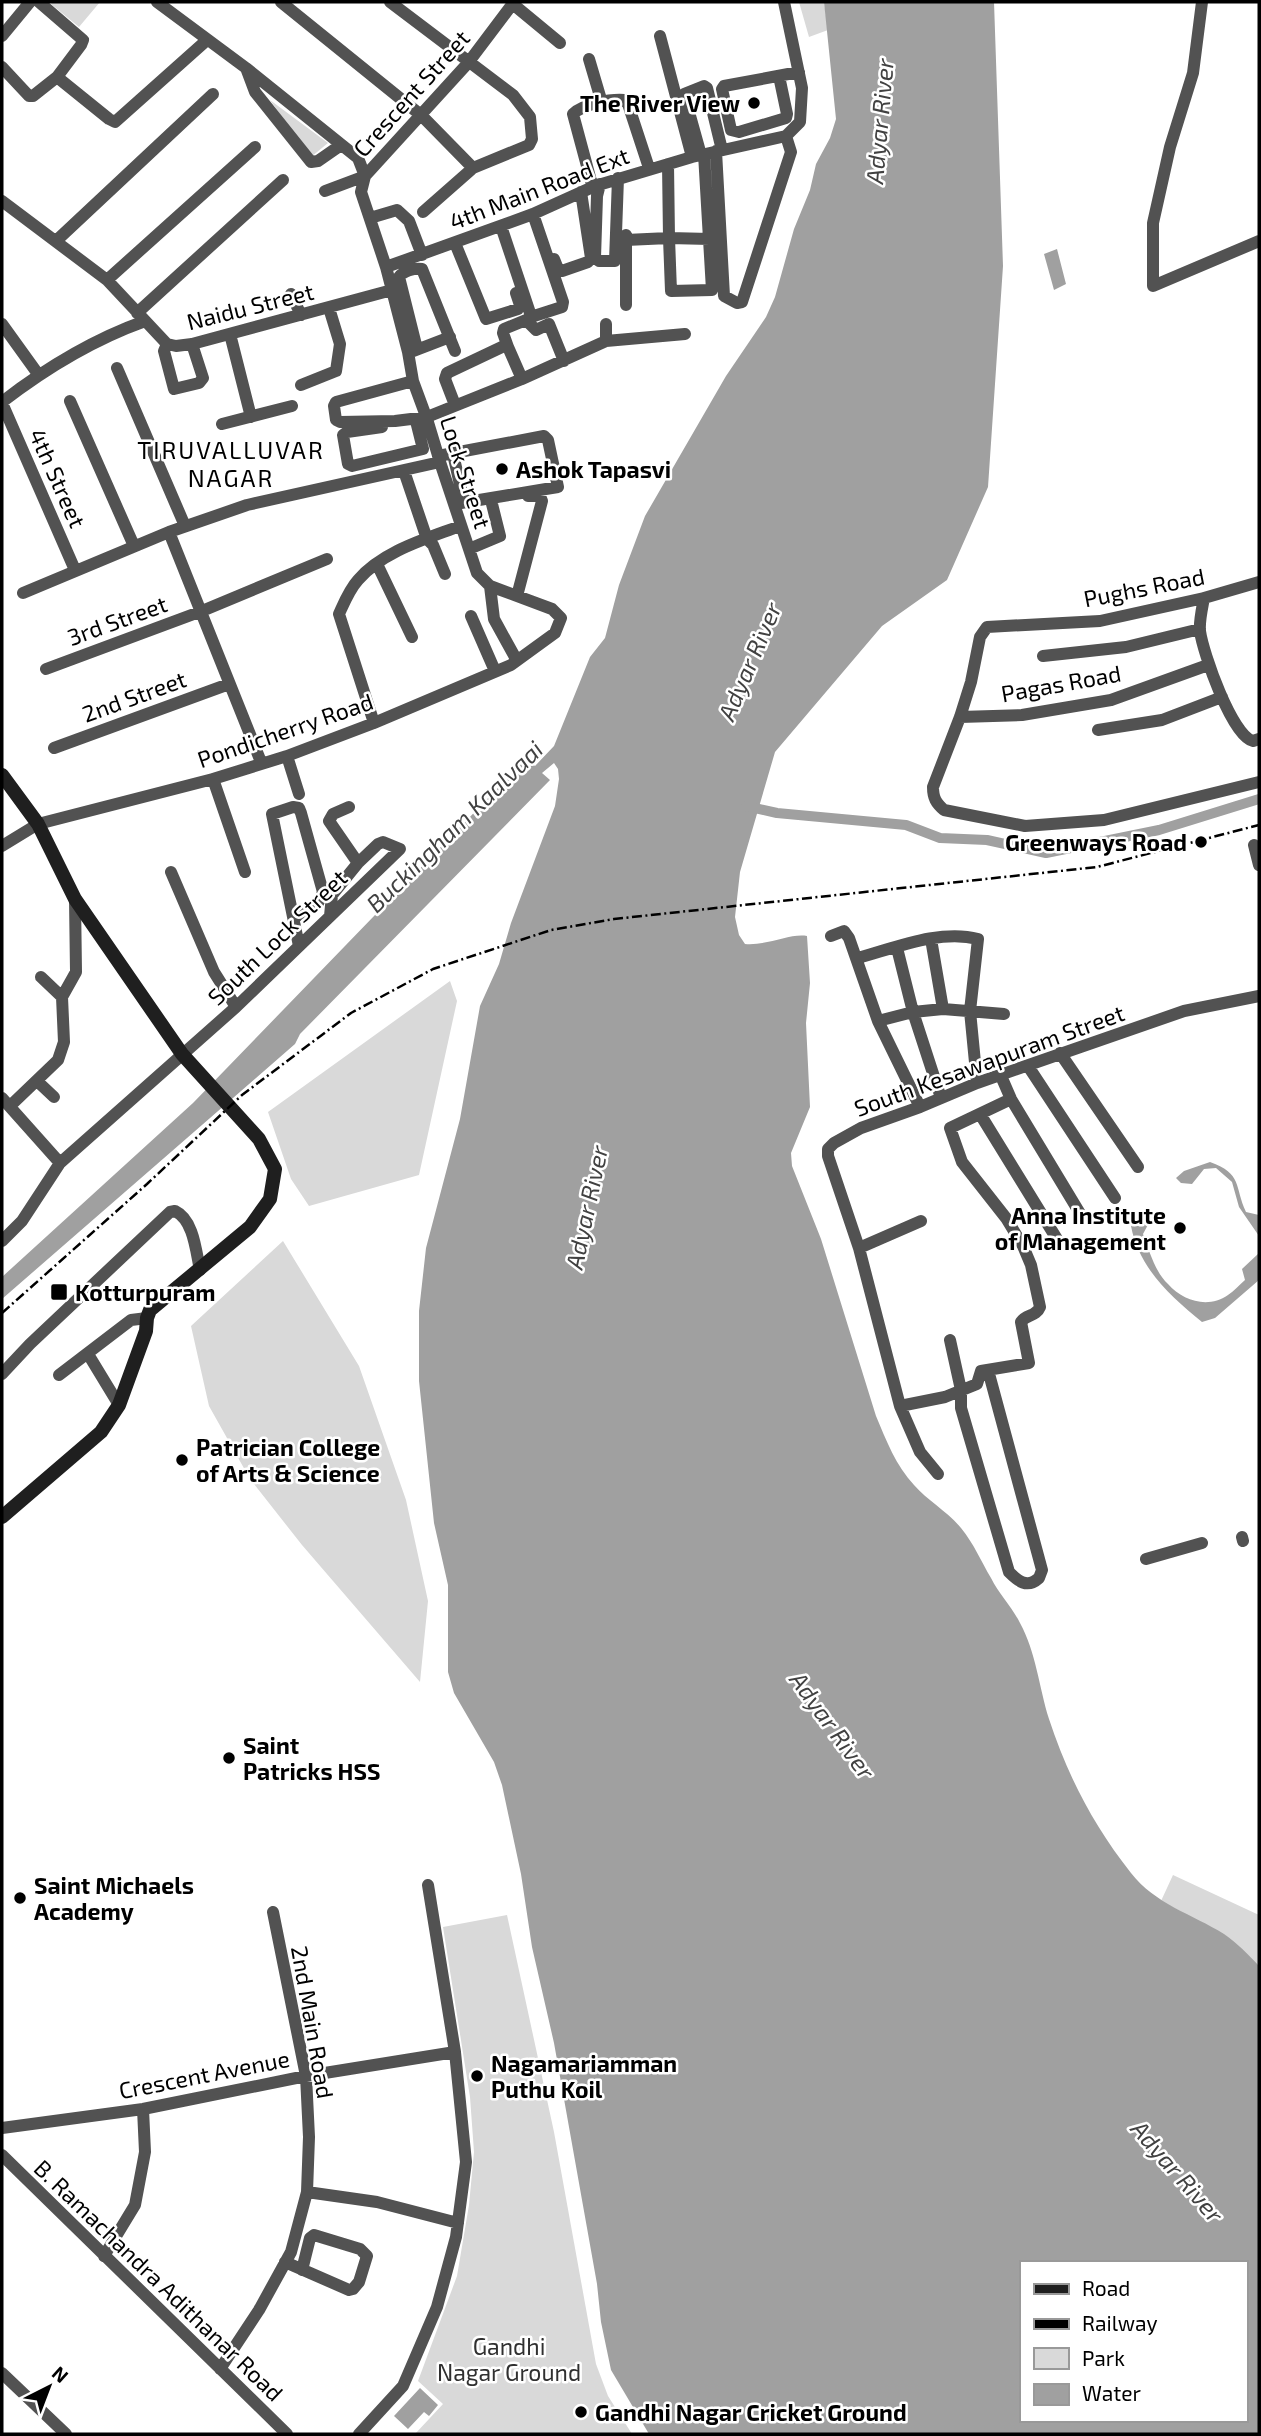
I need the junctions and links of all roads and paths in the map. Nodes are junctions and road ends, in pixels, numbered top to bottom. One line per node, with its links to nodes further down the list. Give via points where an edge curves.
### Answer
1 (30, 2): 9 (street)
2 (39, 2): 19 (street, via 83,40)
3 (157, 2): 11 (street)
4 (281, 2): 22 (street)
5 (390, 2): 14 (street)
6 (784, 2): 17 (street)
7 (1202, 2): 45 (street, via 1193,73 1153,223 1153,286)
8 (514, 3): 12 (street); 14 (street, Crescent Street)
9 (2, 37)
10 (660, 37): 26 (street)
11 (207, 40): 16 (street); 19 (street, via 115,122)
12 (561, 43)
13 (589, 59): 21 (street)
14 (468, 63): 22 (street, Crescent Street); 28 (street, via 523,106 530,117 532,139 529,145)
15 (2, 67): 19 (street, via 29,96)
16 (246, 68): 24 (street); 24 (street, via 256,92 311,162)
17 (799, 72): 18 (street); 23 (street, via 800,122)
18 (779, 76): 18 (street, via 724,86 731,130 786,118)
19 (57, 77)
20 (214, 94): 44 (street)
21 (602, 103): 29 (street, via 619,99 628,104); 33 (street, via 573,114 591,181)
22 (422, 116): 28 (street); 30 (street, Crescent Street)
23 (788, 135): 26 (street, 4th Main Road Ext); 26 (street, via 791,152 742,302 724,296)
24 (341, 145): 30 (street, via 358,158)
25 (255, 147): 49 (street)
26 (707, 153): 27 (street, 4th Main Road Ext); 42 (street)
27 (668, 164): 29 (street, 4th Main Road Ext); 41 (street)
28 (473, 168): 37 (street)
29 (649, 168): 31 (street, 4th Main Road Ext)
30 (365, 176): 34 (street); 39 (street, Lock Street, via 361,192)
31 (622, 177): 33 (street, 4th Main Road Ext); 33 (street, via 615,261 595,258); 43 (street)
32 (283, 180): 55 (street)
33 (598, 185): 35 (street, 4th Main Road Ext)
34 (325, 191)
35 (580, 192): 38 (street, 4th Main Road Ext); 38 (street, via 588,262 558,269)
36 (2, 201): 44 (street, Naidu Street)
37 (423, 212)
38 (535, 213): 40 (street, 4th Main Road Ext); 40 (street, via 562,307 534,316 530,313)
39 (370, 218): 47 (street, via 397,210 409,221); 48 (street, Lock Street)
40 (497, 227): 46 (street, 4th Main Road Ext); 46 (street, via 520,306 516,310 485,318)
41 (669, 238): 42 (street); 42 (street, via 673,292 712,290); 43 (street)
42 (710, 239)
43 (626, 240): 52 (street)
44 (56, 241): 49 (street, Naidu Street)
45 (1259, 241)
46 (455, 243): 47 (street, 4th Main Road Ext)
47 (422, 255): 48 (street, 4th Main Road Ext)
48 (386, 267): 50 (street, Lock Street)
49 (107, 280): 55 (street, Naidu Street)
50 (392, 290): 53 (street, Naidu Street); 65 (street, Lock Street)
51 (291, 294): 54 (street)
52 (626, 304)
53 (329, 308): 54 (street, Naidu Street); 72 (street, via 340,344 338,367)
54 (301, 315): 58 (street, Naidu Street)
55 (141, 317): 62 (street, Naidu Street); 69 (street)
56 (2, 324): 69 (street)
57 (606, 324): 61 (street)
58 (230, 334): 63 (street, Naidu Street); 77 (street)
59 (685, 334): 61 (street)
60 (450, 337): 65 (street); 65 (street, via 422,270 402,273 399,277); 66 (street)
61 (606, 341): 67 (street)
62 (167, 344): 63 (street, Naidu Street); 63 (street, via 164,351 174,390 203,377)
63 (191, 344)
64 (508, 347): 67 (street, via 504,329 526,320 536,330 549,324); 70 (street); 75 (street, via 447,373)
65 (413, 350): 71 (street, Lock Street)
66 (455, 351)
67 (564, 361): 70 (street)
68 (117, 368): 86 (street)
69 (38, 374): 74 (street)
70 (522, 379): 75 (street)
71 (413, 382): 78 (street, Lock Street); 78 (street, via 337,401 336,420)
72 (301, 385)
73 (70, 401): 89 (street)
74 (2, 403): 93 (street, 4th Street)
75 (455, 405): 78 (street)
76 (292, 406): 77 (street)
77 (251, 417): 79 (street)
78 (423, 419): 80 (street); 80 (street, via 347,432 342,440 352,466); 82 (street, Lock Street)
79 (222, 424)
80 (423, 449): 82 (street)
81 (453, 454): 82 (street); 85 (street); 85 (street, via 544,436 558,487)
82 (438, 457): 83 (street); 85 (street, Lock Street)
83 (404, 471): 86 (street, via 247,505); 88 (street)
84 (492, 504): 85 (street); 90 (street, via 499,537); 98 (street, via 537,494 542,501)
85 (459, 511): 88 (street); 90 (street, Lock Street)
86 (185, 526): 87 (street)
87 (169, 532): 89 (street); 100 (street)
88 (427, 538): 92 (street); 94 (street)
89 (134, 546): 93 (street)
90 (469, 549): 96 (street, Lock Street, via 477,573)
91 (327, 559): 100 (street)
92 (377, 564): 103 (street); 112 (street, via 358,579 338,614)
93 (75, 570): 97 (street)
94 (445, 573)
95 (1259, 582): 99 (street, Pughs Road)
96 (490, 586): 98 (street); 105 (street, via 494,619)
97 (23, 593)
98 (517, 596): 105 (street, Pondicherry Road, via 552,609 561,618 555,633)
99 (1203, 598): 102 (street); 111 (street, Pughs Road, via 1100,621 987,627 980,637)
100 (202, 611): 107 (street, 3rd Street); 109 (street)
101 (471, 616): 108 (street)
102 (1200, 629): 104 (street, via 1126,647); 106 (street)
103 (412, 637)
104 (1043, 656)
105 (516, 659): 108 (street, Pondicherry Road)
106 (1208, 665): 110 (street); 111 (street, Pagas Road, via 1111,700 1022,715)
107 (46, 669)
108 (495, 671): 112 (street, Pondicherry Road)
109 (229, 684): 115 (street, 2nd Street); 117 (street)
110 (1222, 697): 113 (street, via 1162,720); 114 (street, via 1245,738)
111 (960, 717): 120 (street, via 933,787 938,805 955,813 1025,826 1104,820)
112 (374, 723): 116 (street, Pondicherry Road)
113 (1098, 730)
114 (1259, 739)
115 (54, 748)
116 (288, 758): 117 (street, Pondicherry Road); 121 (street)
117 (261, 762): 119 (street, Pondicherry Road)
118 (2, 775): 123 (street)
119 (213, 779): 123 (street, Pondicherry Road); 129 (street)
120 (1259, 782)
121 (299, 794)
122 (349, 807): 126 (street, via 329,821)
123 (38, 824): 125 (street, Pondicherry Road); 130 (street)
124 (1254, 845): 127 (street)
125 (2, 846)
126 (358, 863): 131 (street, via 332,895); 131 (street, South Lock Street, via 383,842 400,849)
127 (1259, 865)
128 (171, 872): 141 (street, via 214,972)
129 (246, 872)
130 (75, 899): 139 (street, via 76,972); 147 (street)
131 (330, 916): 135 (street, South Lock Street)
132 (294, 918): 132 (street, via 318,903 323,892 301,813 293,807 272,814); 135 (street)
133 (831, 936): 137 (street, via 847,933)
134 (931, 939): 136 (street); 142 (street); 143 (street, via 978,939)
135 (299, 946): 141 (street, South Lock Street)
136 (897, 948): 137 (street); 144 (street)
137 (858, 958): 146 (street)
138 (41, 977): 139 (street)
139 (62, 996): 151 (street, via 64,1042 58,1060)
140 (1259, 996): 148 (street, South Kesawapuram Street, via 1184,1011)
141 (236, 1007): 147 (street, South Lock Street)
142 (943, 1009): 143 (street); 144 (street)
143 (970, 1011): 145 (street); 152 (street)
144 (913, 1012): 146 (street); 154 (street)
145 (1004, 1014)
146 (878, 1021): 157 (street)
147 (182, 1054): 159 (street, South Lock Street); 167 (street, via 259,1139 275,1169 270,1199 250,1227)
148 (1060, 1054): 149 (street, South Kesawapuram Street); 160 (street)
149 (1028, 1066): 150 (street, South Kesawapuram Street); 161 (street)
150 (1001, 1076): 152 (street, South Kesawapuram Street); 155 (street)
151 (37, 1080): 153 (street); 156 (street)
152 (977, 1083): 154 (street, South Kesawapuram Street)
153 (54, 1097)
154 (941, 1098): 157 (street, South Kesawapuram Street)
155 (1011, 1099): 158 (street); 162 (street)
156 (6, 1102): 159 (street)
157 (920, 1107): 166 (street, South Kesawapuram Street, via 861,1128 828,1149)
158 (981, 1114): 165 (street); 171 (street, via 950,1128 962,1162 1023,1246 1040,1307 1021,1322 1029,1363)
159 (60, 1163): 164 (street, South Lock Street, via 22,1221)
160 (1138, 1167)
161 (1115, 1198)
162 (1084, 1220)
163 (921, 1221): 166 (street)
164 (2, 1241)
165 (1060, 1244)
166 (859, 1248): 176 (street, South Kesawapuram Street)
167 (200, 1270): 168 (street, via 153,1307); 172 (street, via 185,1219 170,1212)
168 (147, 1318): 170 (street, via 131,1320); 175 (street)
169 (950, 1340): 174 (street)
170 (88, 1354): 173 (street); 175 (street)
171 (988, 1370): 174 (street, via 979,1374 977,1384); 174 (street, via 1042,1570 1035,1582 1019,1582 1009,1572 961,1408)
172 (2, 1374)
173 (59, 1375)
174 (961, 1390): 176 (street)
175 (119, 1405): 178 (street, via 90,1443)
176 (900, 1406): 177 (street, South Kesawapuram Street, via 920,1452)
177 (938, 1474)
178 (2, 1517)
179 (1202, 1543): 180 (street)
180 (1146, 1559)
181 (428, 1885): 183 (street)
182 (272, 1912): 184 (street, 2nd Main Road)
183 (455, 2052): 184 (street, Crescent Avenue); 189 (street, via 466,2162)
184 (306, 2076): 185 (street, Crescent Avenue); 188 (street, 2nd Main Road)
185 (143, 2109): 186 (street, Crescent Avenue); 190 (street, via 145,2152 135,2205)
186 (2, 2128)
187 (2, 2155): 190 (street, B. Ramachandra Adithanar Road)
188 (307, 2192): 189 (street, via 377,2202); 191 (street, 2nd Main Road)
189 (458, 2223): 197 (street, via 437,2307 403,2386)
190 (104, 2256): 193 (street, B. Ramachandra Adithanar Road)
191 (285, 2262): 192 (street); 193 (street, 2nd Main Road)
192 (302, 2270): 192 (street, via 349,2290 359,2283 367,2256 360,2249 314,2235)
193 (220, 2369): 196 (street, B. Ramachandra Adithanar Road)
194 (2, 2372): 195 (street)
195 (66, 2434)
196 (287, 2434)
197 (359, 2434)

